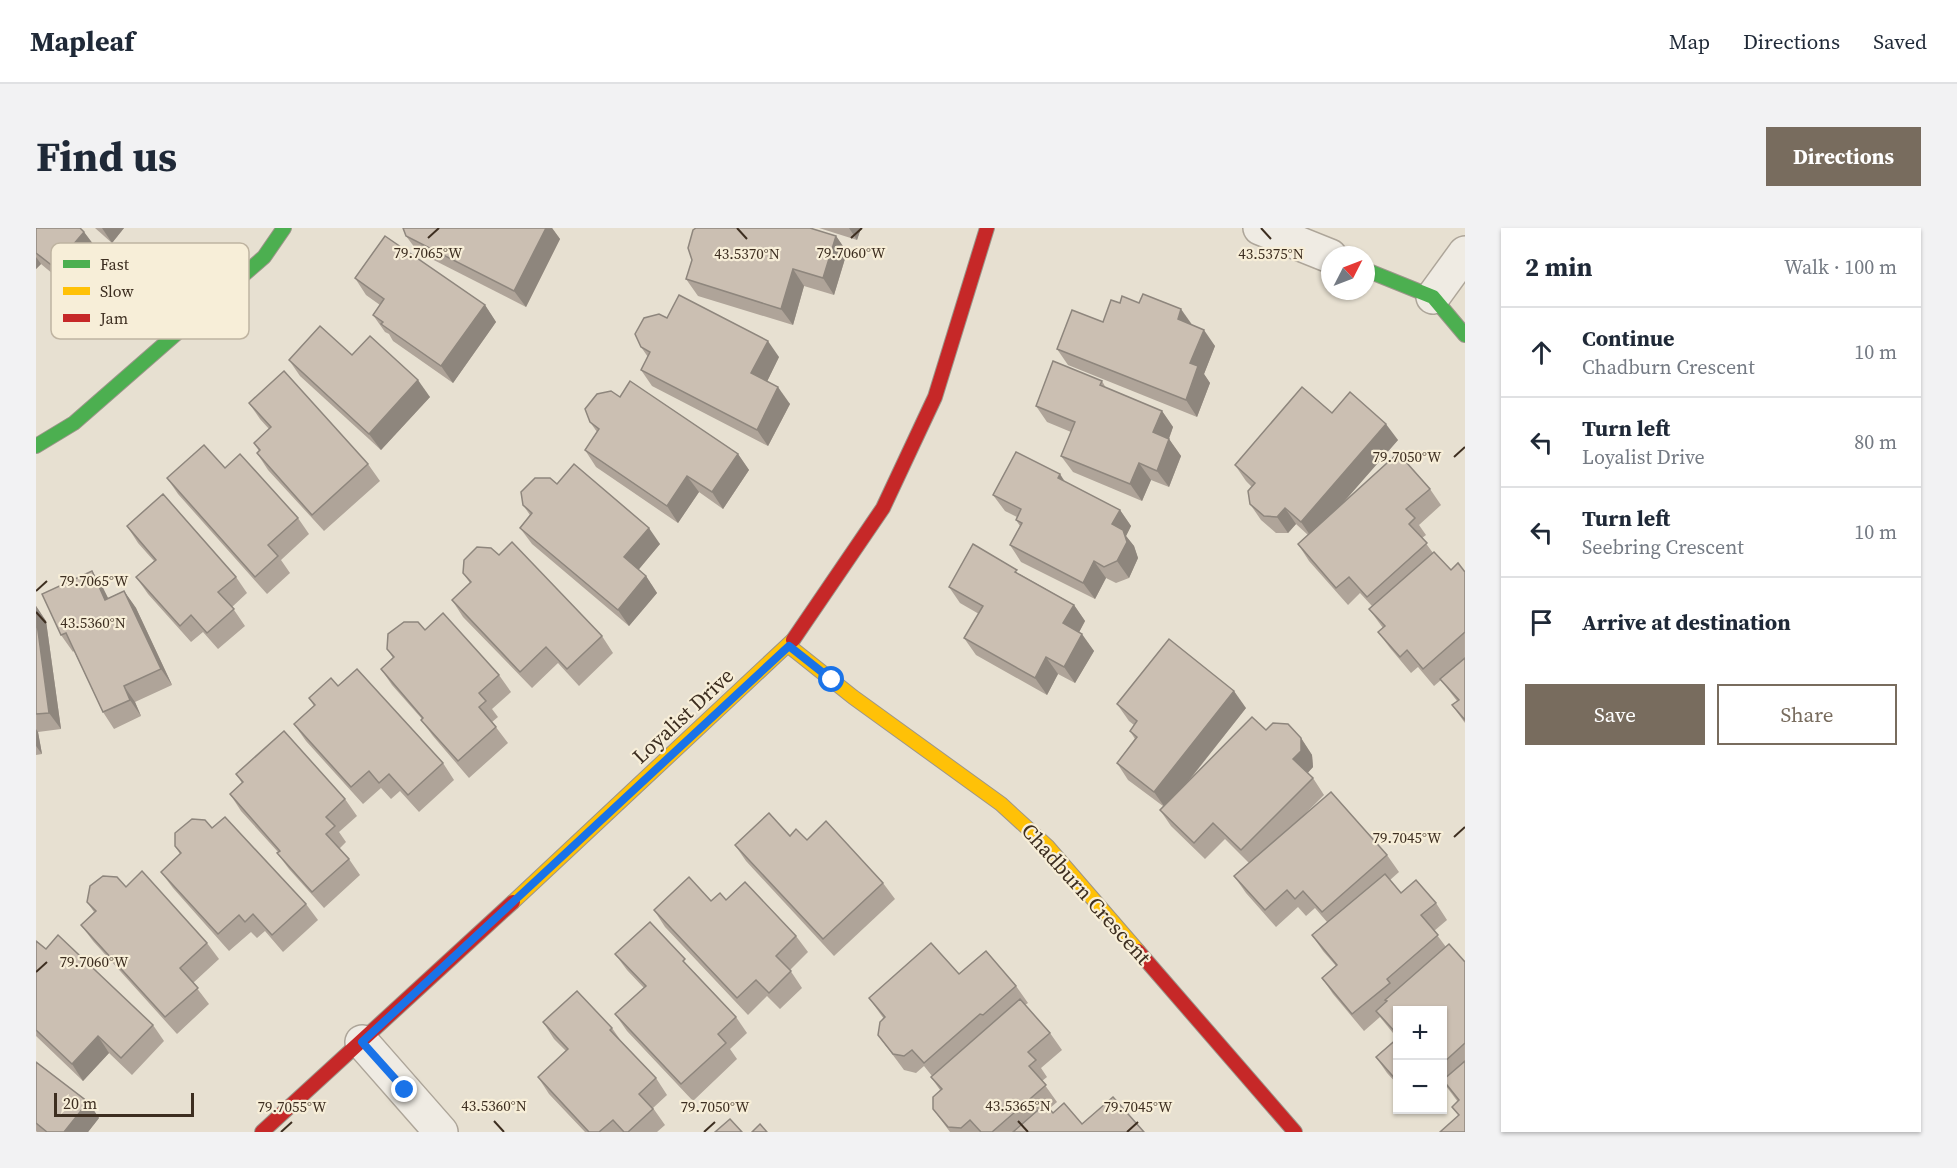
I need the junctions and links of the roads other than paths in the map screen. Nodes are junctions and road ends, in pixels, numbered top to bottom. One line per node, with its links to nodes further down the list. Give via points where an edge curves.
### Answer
1 (285, 228): 6 (street)
2 (987, 228): 12 (street, Loyalist Drive, via 926,418 883,508)
3 (1260, 228): 4 (street)
4 (1321, 252)
5 (1465, 253): 8 (street)
6 (249, 270)
7 (1375, 274): 8 (street)
8 (1433, 297): 9 (street)
9 (1465, 335)
10 (170, 339): 11 (street, via 74,423)
11 (36, 446)
12 (789, 646): 13 (street, Loyalist Drive); 16 (street, Chadburn Crescent, via 1001,804 1048,847)
13 (362, 1042): 14 (street, Loyalist Drive); 15 (street)
14 (262, 1132)
15 (441, 1132)
16 (1295, 1132)

